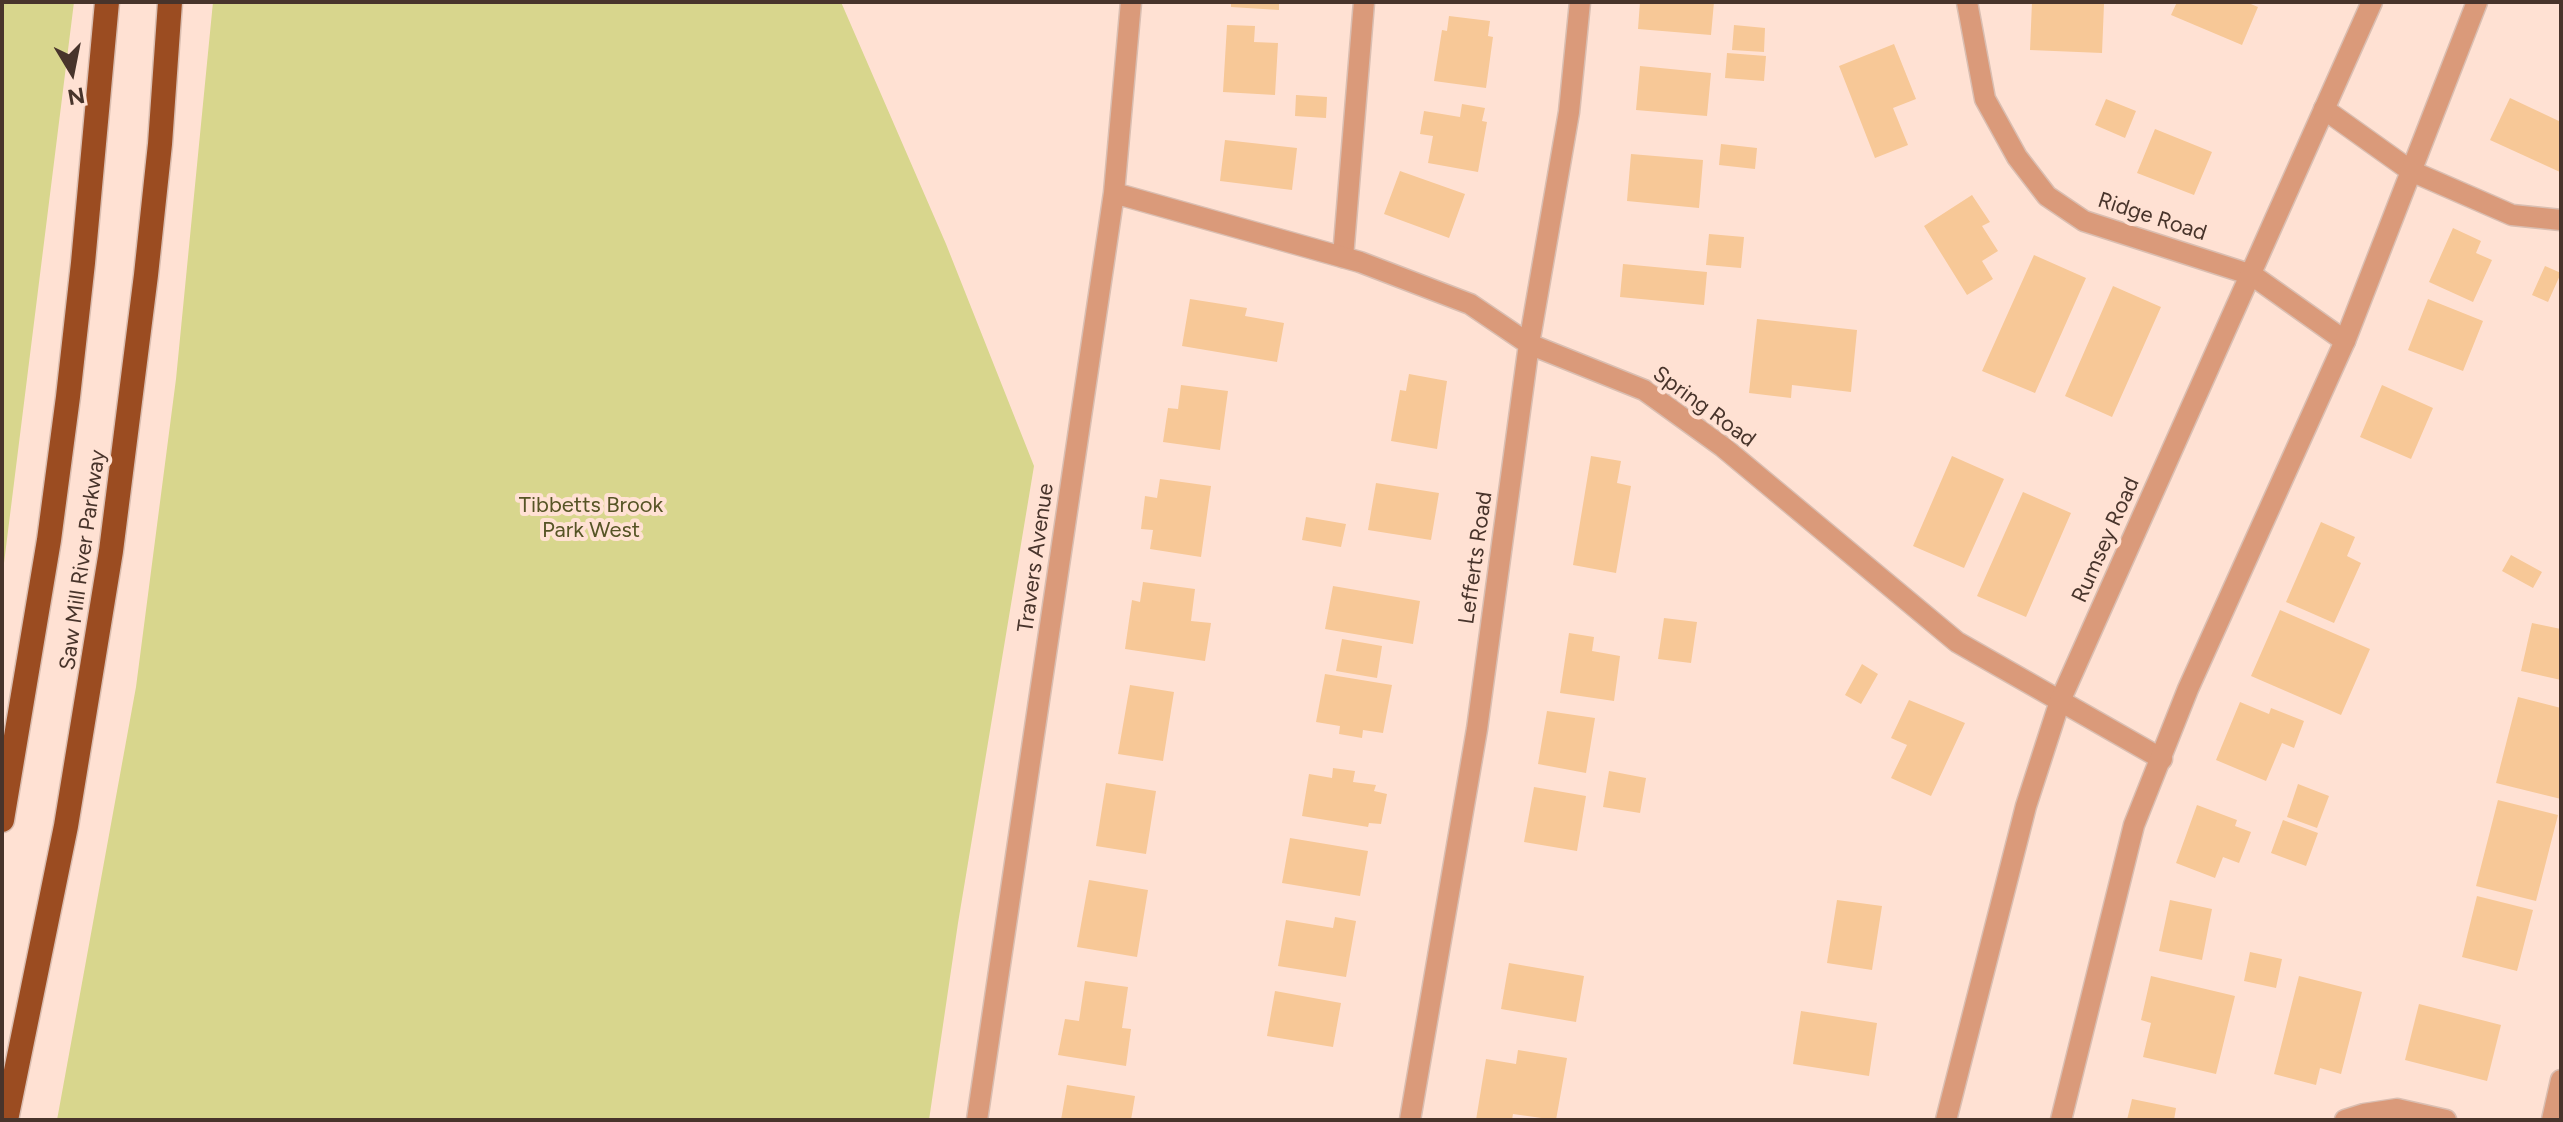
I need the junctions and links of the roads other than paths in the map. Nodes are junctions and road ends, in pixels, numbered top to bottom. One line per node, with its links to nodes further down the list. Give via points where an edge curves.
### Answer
1 (107, 2): 19 (highway, Saw Mill River Parkway, via 66,411)
2 (170, 2): 21 (highway, Saw Mill River Parkway, via 160,144 109,566 66,826)
3 (1131, 2): 11 (street, Travers Avenue)
4 (1364, 2): 13 (street)
5 (1580, 2): 16 (street, Lefferts Road, via 1569,112)
6 (1967, 2): 14 (street, Ridge Road, via 1985,99 2017,157 2047,196 2084,221)
7 (2372, 2): 9 (street, Rumsey Road)
8 (2477, 2): 10 (street)
9 (2324, 109): 10 (street); 14 (street, Rumsey Road)
10 (2411, 171): 12 (street, via 2512,215); 15 (street)
11 (1114, 193): 13 (street, Spring Road); 22 (street, Travers Avenue)
12 (2561, 220)
13 (1343, 257): 16 (street, Spring Road, via 1470,304)
14 (2252, 275): 15 (street, Ridge Road); 17 (street, Rumsey Road)
15 (2345, 341): 18 (street, via 2188,689)
16 (1529, 344): 17 (street, Spring Road, via 1644,390 1723,447 1957,642); 23 (street, Lefferts Road, via 1477,729)
17 (2060, 701): 18 (street, Spring Road); 24 (street, Rumsey Road, via 2026,806)
18 (2162, 759): 25 (street, via 2134,825)
19 (2, 820)
20 (2561, 1080): 28 (street)
21 (6, 1120)
22 (977, 1120)
23 (1410, 1120)
24 (1946, 1120)
25 (2061, 1120)
26 (2345, 1120): 27 (street, via 2397,1109)
27 (2446, 1120)
28 (2552, 1120)

